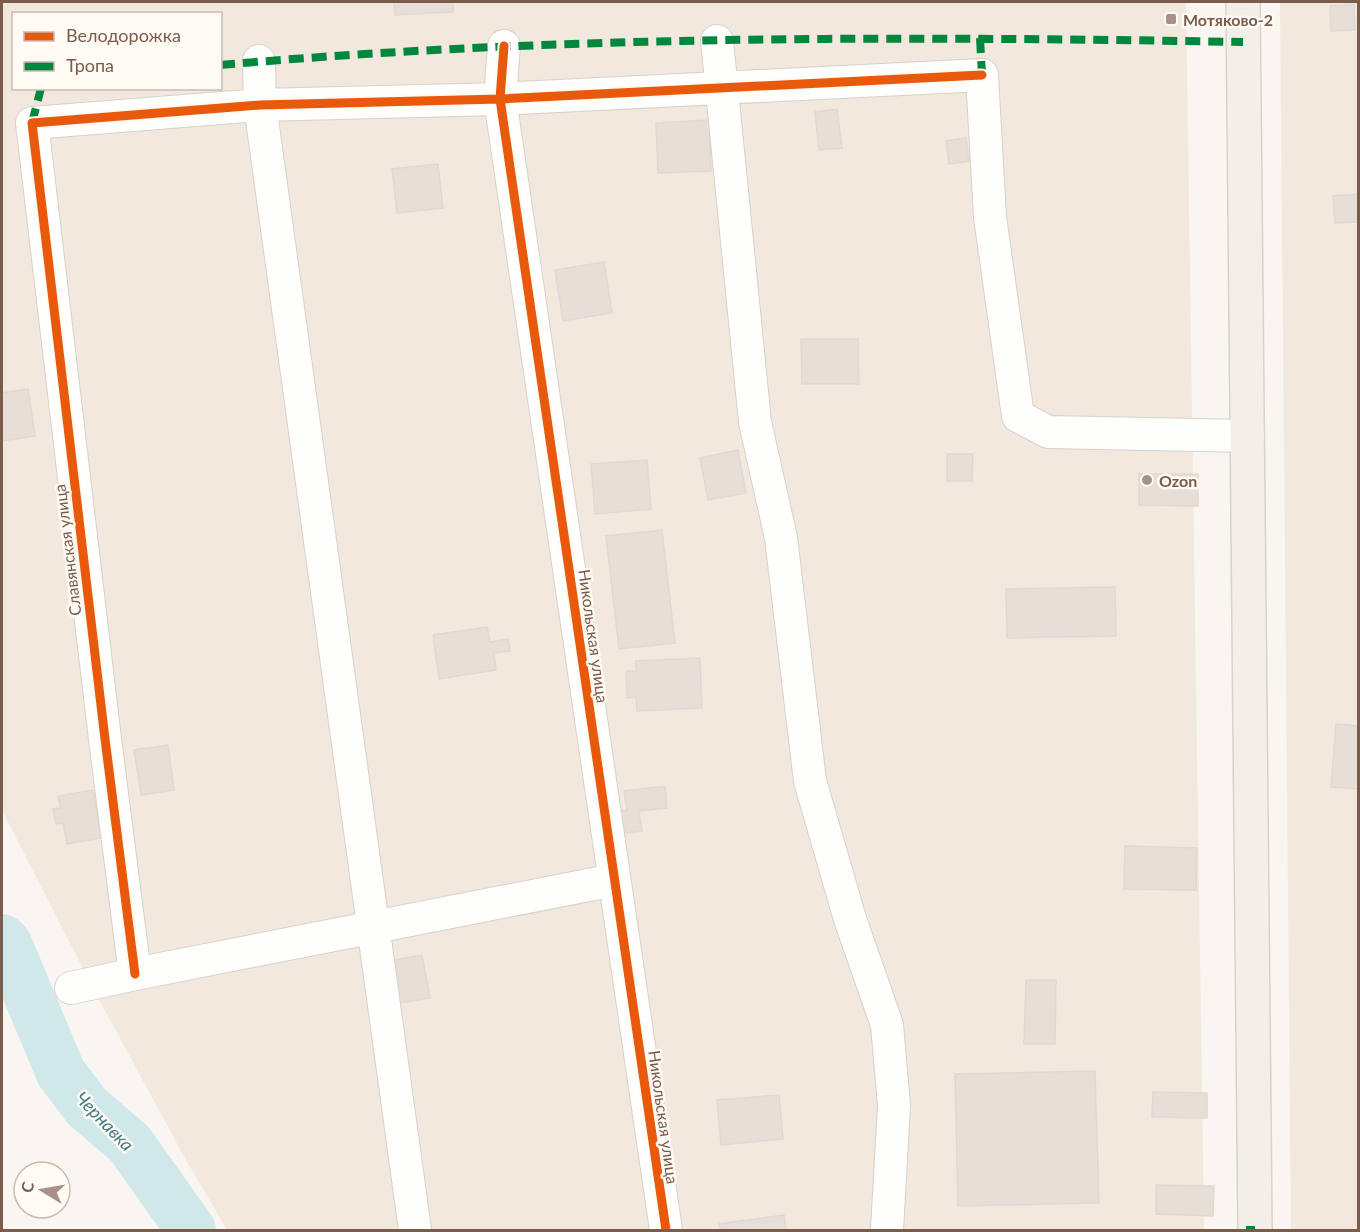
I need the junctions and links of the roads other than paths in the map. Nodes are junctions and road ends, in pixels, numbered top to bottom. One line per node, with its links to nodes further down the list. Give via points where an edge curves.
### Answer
1 (1243, 2): 8 (main road)
2 (717, 41): 5 (street)
3 (504, 46): 6 (street, Никольская улица)
4 (260, 61): 7 (street)
5 (722, 89): 6 (street); 8 (street, via 982,75 990,218 1018,416 1048,432); 15 (street, via 755,422 781,537 810,781 850,920 887,1025 894,1105)
6 (500, 99): 7 (street); 9 (street, Никольская улица)
7 (260, 105): 10 (street); 11 (street, Славянская улица, via 32,123)
8 (1248, 436): 16 (main road)
9 (614, 880): 10 (street); 14 (street, Никольская улица)
10 (372, 927): 11 (street); 13 (street)
11 (135, 974): 12 (street)
12 (71, 988)
13 (415, 1230)
14 (666, 1230)
15 (887, 1230)
16 (1255, 1230)

